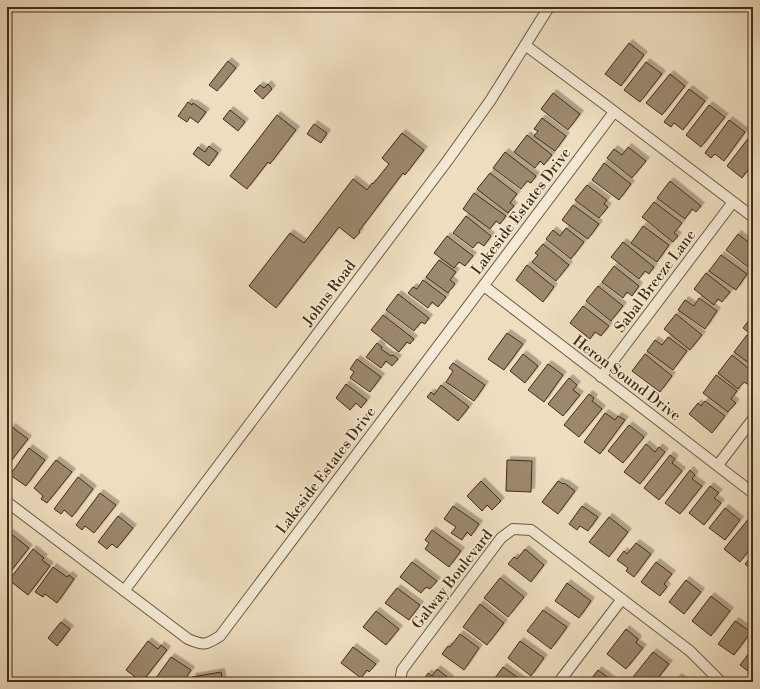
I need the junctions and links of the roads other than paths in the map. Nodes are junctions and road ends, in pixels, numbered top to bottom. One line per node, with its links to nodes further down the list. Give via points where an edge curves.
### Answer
1 (549, 7): 2 (street, Johns Road)
2 (525, 45): 3 (street); 12 (street, Johns Road, via 490,101 448,160)
3 (614, 112): 4 (street); 6 (street, Lakeside Estates Drive)
4 (733, 202): 5 (street); 7 (street, Sabal Breeze Lane)
5 (753, 217)
6 (484, 286): 7 (street, Heron Sound Drive); 12 (street, Lakeside Estates Drive, via 220,636 210,643 200,644 188,639)
7 (601, 377): 9 (street, Heron Sound Drive)
8 (753, 419): 9 (street)
9 (718, 466): 10 (street, Heron Sound Drive)
10 (753, 493)
11 (7, 502): 12 (street, Lakeside Estates Drive)
12 (124, 591)
13 (622, 599): 14 (street, Galway Boulevard, via 531,530 513,529 501,538 402,670); 15 (street); 16 (street, Galway Boulevard, via 690,651)
14 (400, 682)
15 (559, 682)
16 (721, 682)

